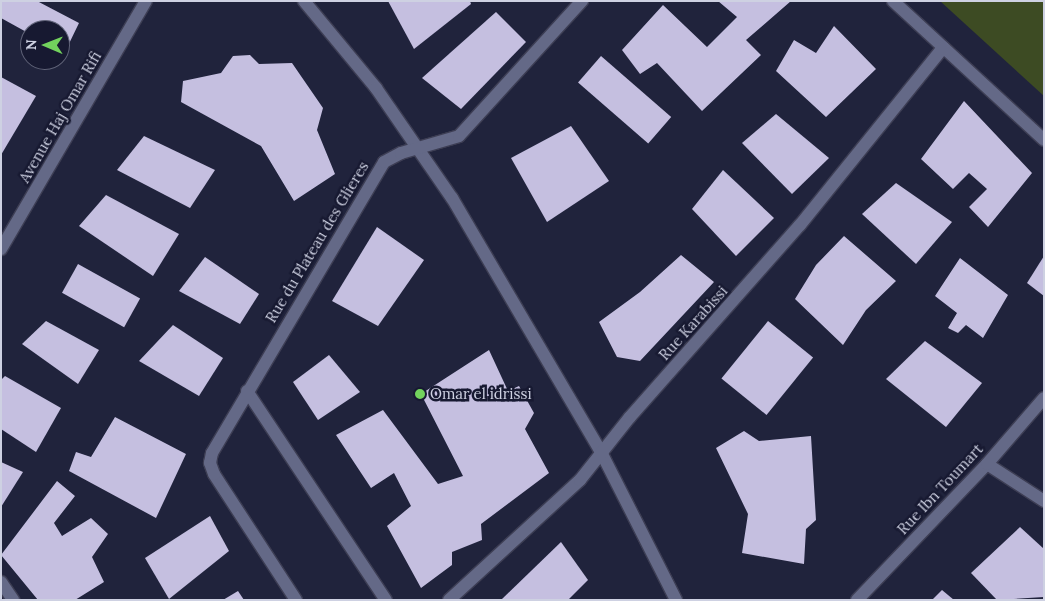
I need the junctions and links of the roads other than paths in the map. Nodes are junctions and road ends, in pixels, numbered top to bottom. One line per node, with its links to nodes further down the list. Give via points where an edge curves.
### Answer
1 (146, 1): 8 (street, Avenue Haj Omar Rifi)
2 (304, 1): 7 (street)
3 (582, 1): 7 (street, Rue du Plateau des Glieres, via 459,136)
4 (893, 1): 5 (street)
5 (943, 48): 6 (street); 11 (street, Rue Karabissi, via 800,225)
6 (1044, 140)
7 (420, 147): 9 (street, Rue du Plateau des Glieres, via 384,162); 11 (street)
8 (1, 249)
9 (247, 391): 16 (street, Rue du Plateau des Glieres, via 212,453 210,463); 17 (street)
10 (1044, 398): 12 (street, Rue Ibn Toumart)
11 (602, 454): 18 (street, Rue Karabissi, via 580,480); 19 (street)
12 (987, 464): 13 (street); 20 (street, Rue Ibn Toumart)
13 (1044, 501)
14 (1, 582): 15 (street)
15 (13, 600)
16 (296, 600)
17 (386, 600)
18 (449, 600)
19 (676, 600)
20 (857, 600)

